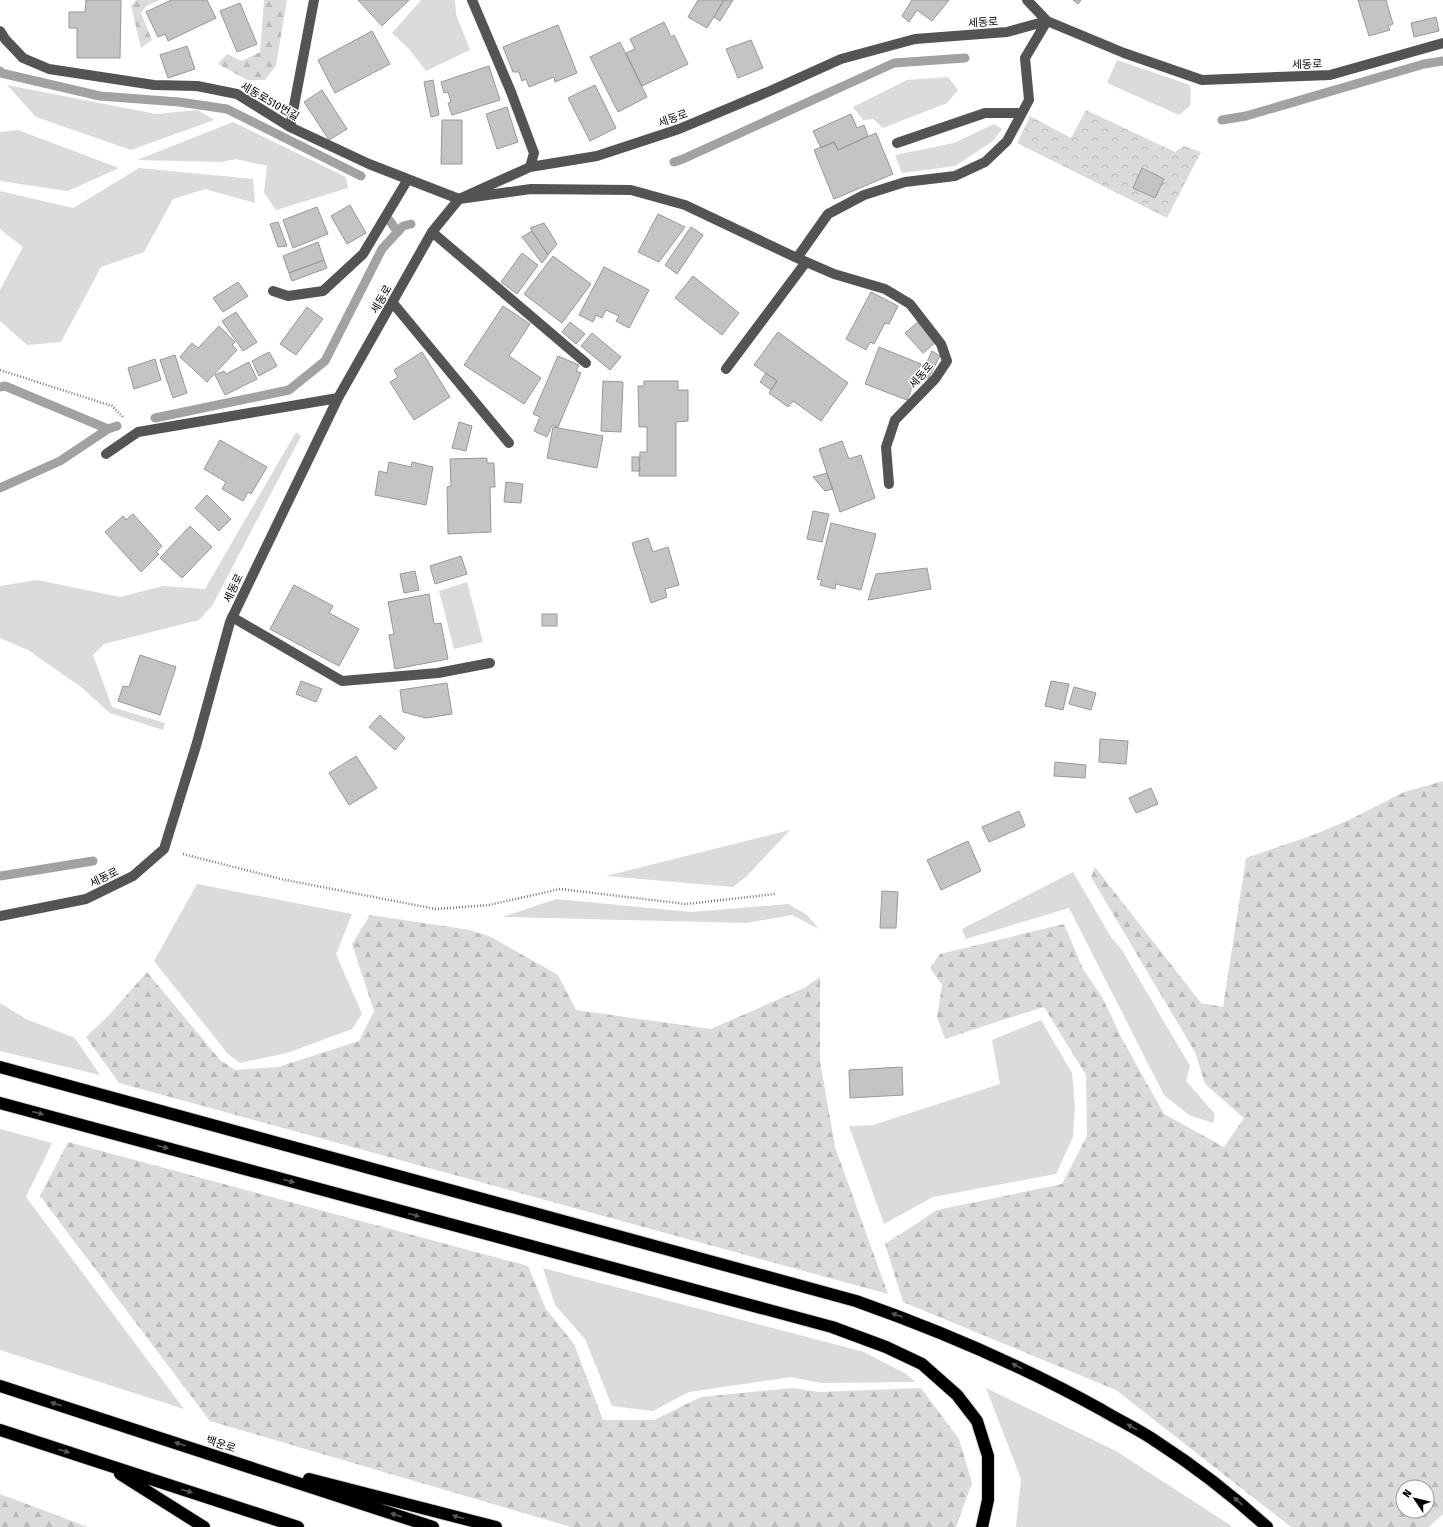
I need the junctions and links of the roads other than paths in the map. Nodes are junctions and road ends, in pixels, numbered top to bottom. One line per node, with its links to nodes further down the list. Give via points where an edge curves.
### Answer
1 (314, 0): 8 (street)
2 (472, 0): 10 (street, via 534,153)
3 (1027, 0): 4 (street)
4 (1047, 21): 6 (street, 세동로, via 1124,53 1202,80 1330,75); 7 (street, via 1025,58 1029,100); 10 (street, 세동로, via 1007,32 915,38 841,59 679,129 597,156)
5 (0, 31): 8 (street, 세동로510번길, via 23,58 49,69 154,85 197,86 237,94)
6 (1443, 43)
7 (1022, 113): 9 (street, via 985,113); 14 (street, via 1007,142 985,162 955,176 905,182 864,196 828,214)
8 (290, 127): 11 (street, 세동로510번길, via 369,164)
9 (897, 143)
10 (530, 167): 12 (street, 세동로)
11 (408, 179): 12 (street, 세동로510번길); 15 (street, via 364,254 323,291 288,296)
12 (458, 199): 13 (street, 세동로); 14 (street, 세동로, via 531,190 631,190 685,205)
13 (432, 232): 16 (street, 세동로); 17 (street)
14 (802, 260): 18 (street); 22 (street, 세동로, via 834,274 885,289 910,304 941,344 947,361 936,379 895,420 886,448)
15 (272, 291)
16 (392, 302): 19 (street, 세동로); 20 (street)
17 (586, 363)
18 (726, 369)
19 (338, 398): 21 (street, via 138,432); 23 (street, 세동로)
20 (509, 443)
21 (106, 454)
22 (888, 484)
23 (232, 617): 24 (street, via 342,681 438,673); 25 (street, 세동로, via 164,849 133,876 86,899)
24 (490, 663)
25 (0, 916)
26 (0, 1067): 37 (highway, one-way to 26, via 1233,1496 1157,1441 1009,1362 905,1318 856,1301)
27 (0, 1103): 36 (highway, one-way to 36, via 832,1327 886,1347 922,1364 957,1395 977,1421 988,1456 988,1500)
28 (0, 1386): 30 (highway, 백운로, one-way to 28)
29 (0, 1430): 31 (highway, one-way to 31)
30 (199, 1450): 34 (highway, 백운로, one-way to 30); 35 (highway, one-way to 30)
31 (104, 1464): 32 (highway); 33 (highway, one-way to 33)
32 (204, 1527)
33 (298, 1527)
34 (434, 1527)
35 (496, 1527)
36 (982, 1527)
37 (1268, 1527)

